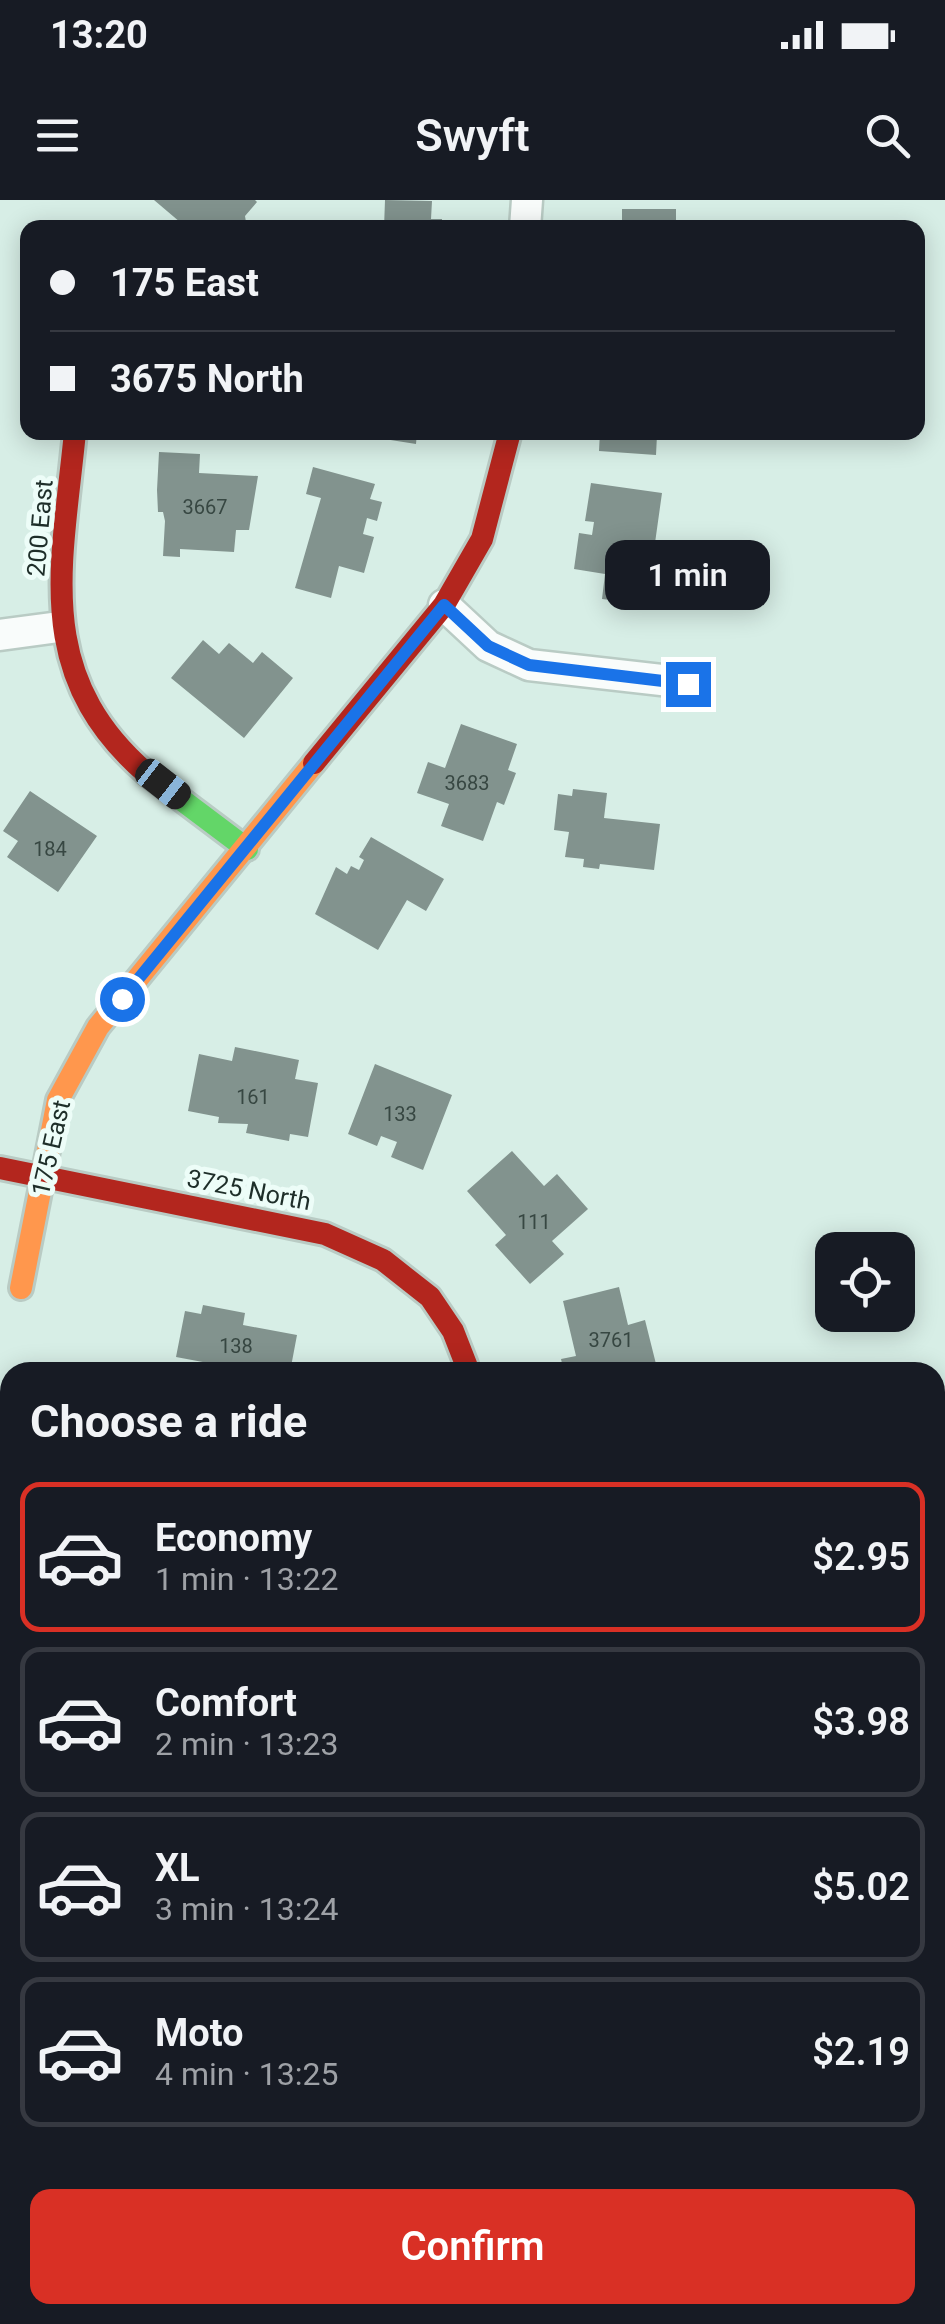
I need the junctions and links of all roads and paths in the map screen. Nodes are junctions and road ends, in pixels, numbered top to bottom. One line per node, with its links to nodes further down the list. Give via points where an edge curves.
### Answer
1 (74, 440): 4 (street, 200 East)
2 (508, 440): 3 (street, 175 East, via 482,539)
3 (444, 605): 6 (street, via 488,646 529,665); 7 (street, 175 East)
4 (60, 627): 5 (street); 7 (street, via 79,693 113,744)
5 (0, 636)
6 (688, 684)
7 (247, 848): 9 (street, 175 East, via 98,1028 58,1100)
8 (0, 1168): 9 (street, 3725 North)
9 (43, 1177): 10 (street, 175 East); 11 (street, 3725 North, via 325,1234 383,1260 430,1297)
10 (21, 1288)
11 (466, 1362)

